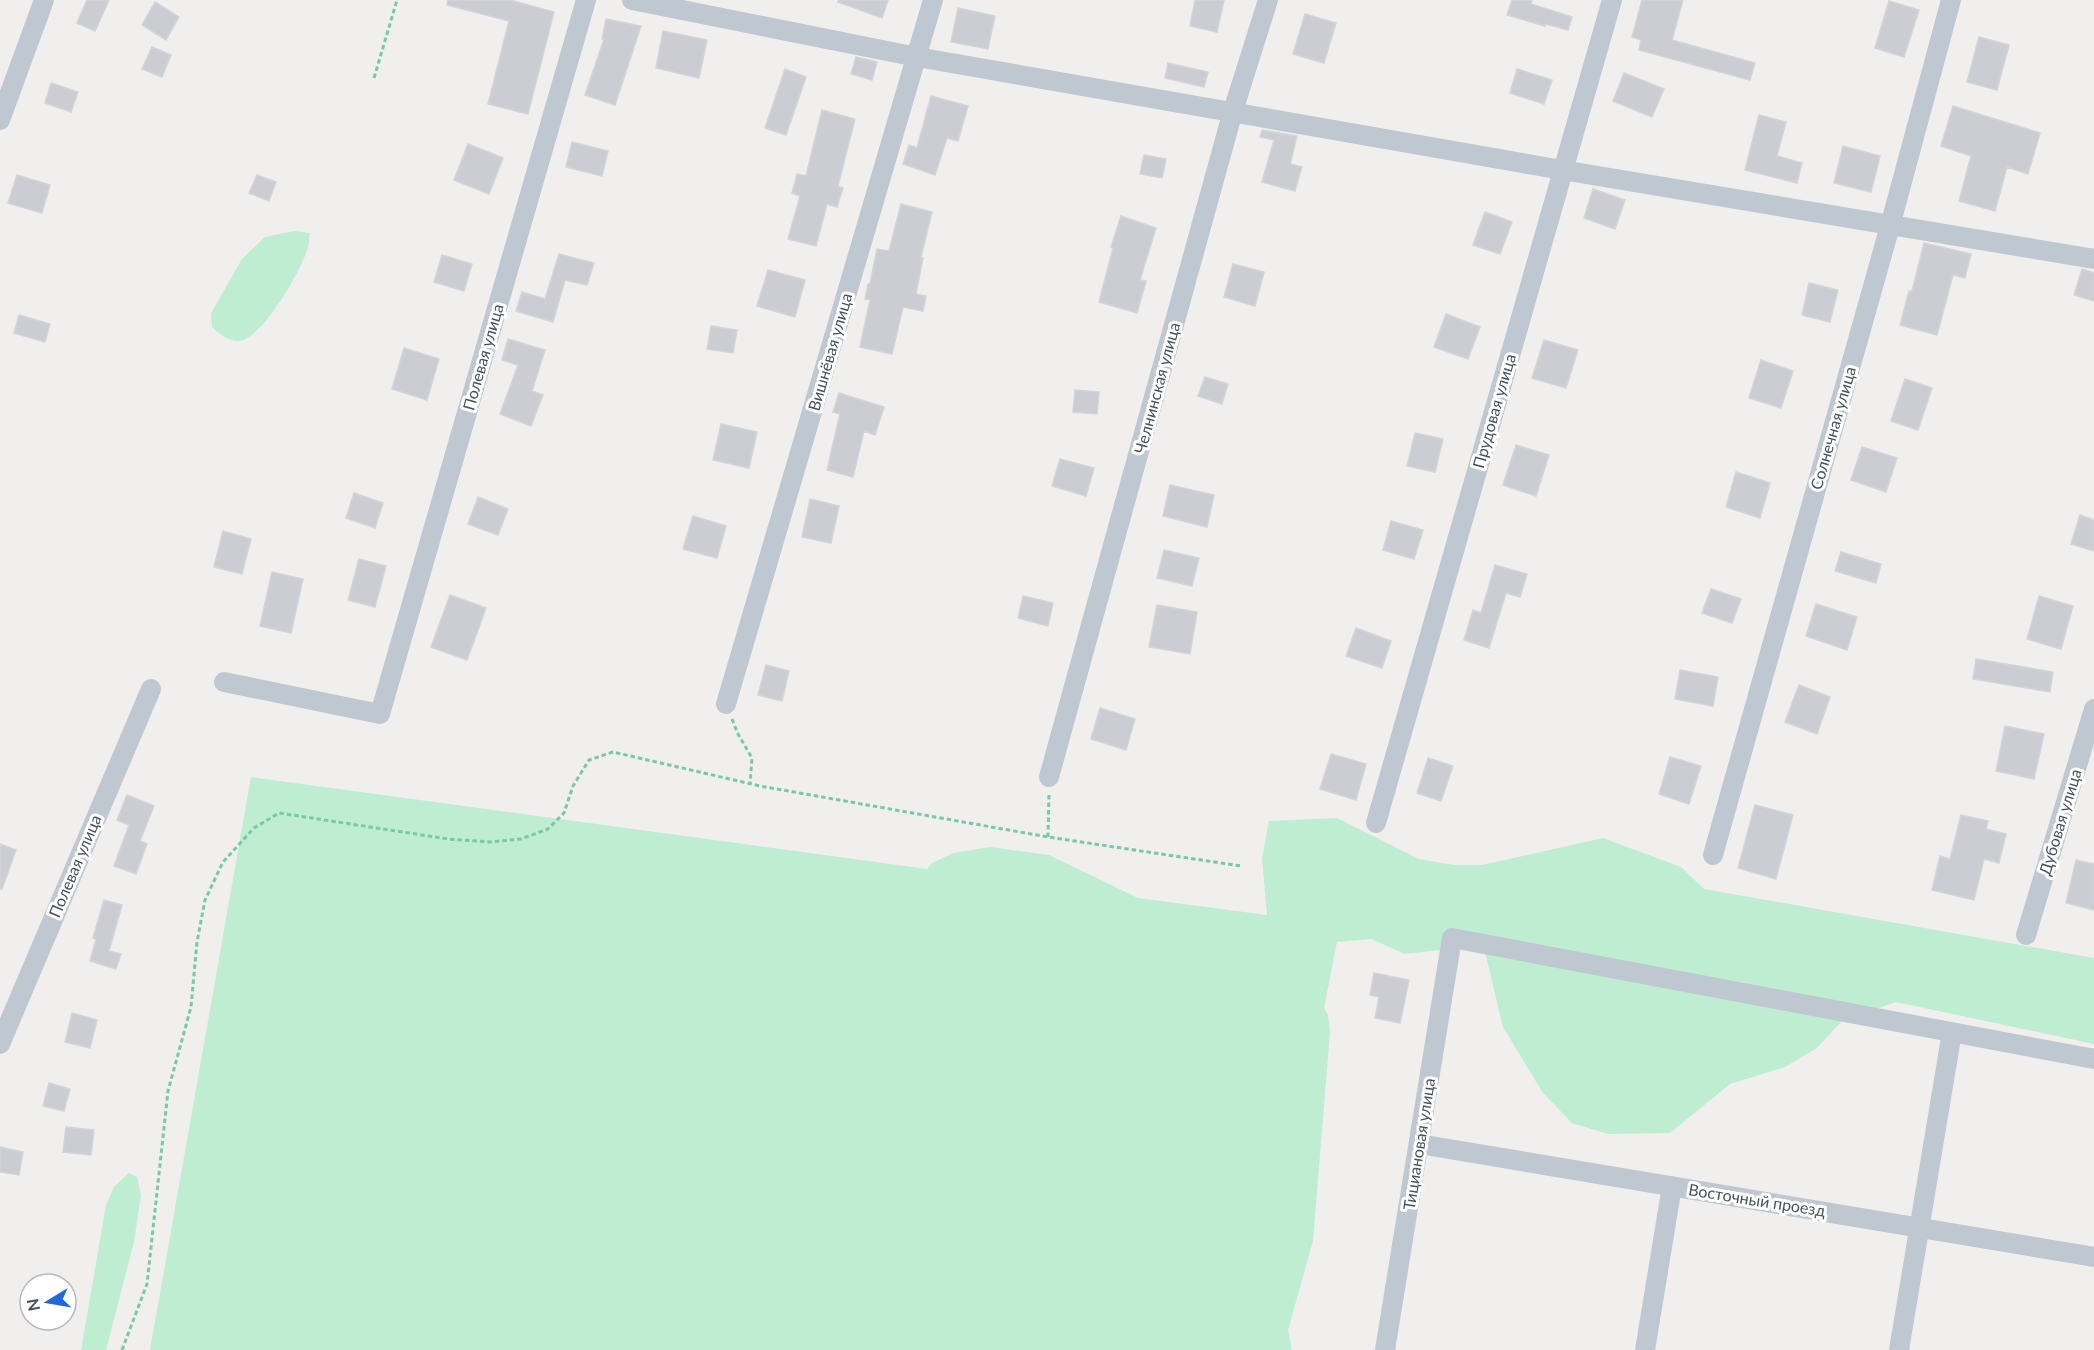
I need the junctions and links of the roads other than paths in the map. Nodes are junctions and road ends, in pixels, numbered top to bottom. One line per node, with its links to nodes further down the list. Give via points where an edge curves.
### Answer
1 (44, 0): 10 (street)
2 (586, 0): 14 (street, Полевая улица, via 380,714)
3 (632, 0): 8 (street)
4 (933, 0): 8 (street, Вишнёвая улица)
5 (1268, 0): 9 (street, Челнинская улица)
6 (1612, 0): 11 (street, Прудовая улица)
7 (1951, 0): 12 (street, Солнечная улица)
8 (917, 57): 9 (street); 16 (street, Вишнёвая улица)
9 (1233, 111): 11 (street); 18 (street, Челнинская улица)
10 (0, 120)
11 (1562, 170): 12 (street); 19 (street, Прудовая улица)
12 (1890, 226): 13 (street); 20 (street, Солнечная улица)
13 (2094, 259)
14 (224, 682)
15 (151, 689): 23 (street, Полевая улица)
16 (726, 704)
17 (2094, 709): 21 (street, Дубовая улица)
18 (1049, 777)
19 (1376, 823)
20 (1713, 855)
21 (2026, 935)
22 (1952, 1032): 24 (street); 25 (street, Тициановая улица, via 1452,938); 27 (street)
23 (0, 1044)
24 (2094, 1059)
25 (1419, 1144): 26 (street, Восточный проезд); 29 (street, Тициановая улица)
26 (1672, 1186): 27 (street, Восточный проезд); 30 (street)
27 (1919, 1227): 28 (street, Восточный проезд); 31 (street)
28 (2094, 1257)
29 (1385, 1350)
30 (1645, 1350)
31 (1899, 1350)

